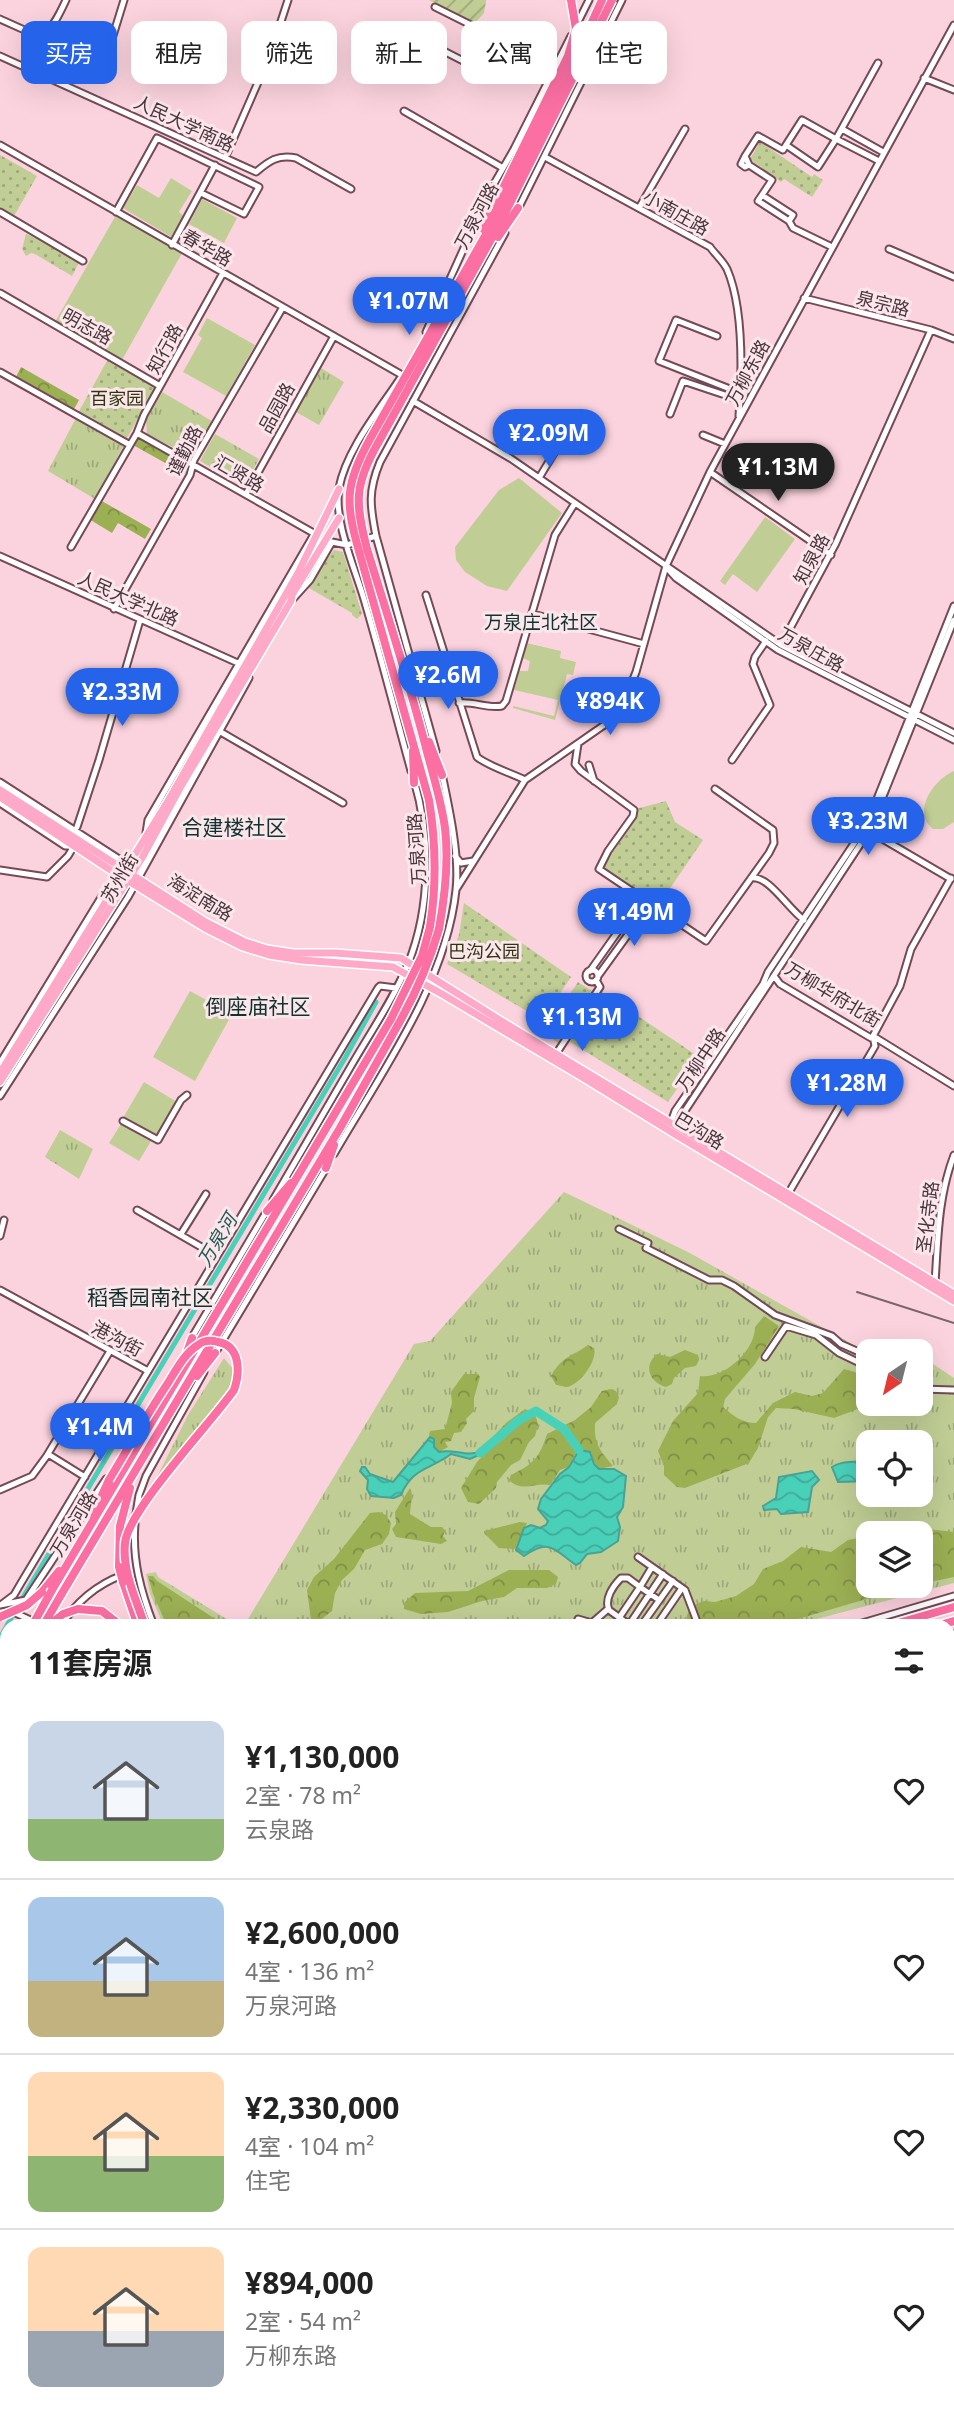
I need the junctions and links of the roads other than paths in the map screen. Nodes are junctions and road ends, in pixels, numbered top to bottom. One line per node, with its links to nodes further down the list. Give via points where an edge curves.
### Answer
1 (66, 0): 12 (street, via 43,35)
2 (124, 0): 17 (street)
3 (288, 0): 34 (street, via 270,55)
4 (569, 0): 13 (street); 47 (highway, bridge, via 576,29 568,56)
5 (589, 0): 10 (street, 万泉河路)
6 (603, 0): 10 (street); 15 (highway, bridge)
7 (610, 0): 11 (street); 16 (highway, bridge)
8 (622, 0): 11 (street, 万泉河路)
9 (435, 7): 20 (street, via 480,29 484,38 471,65)
10 (583, 10): 14 (street, 万泉河路)
11 (616, 12): 33 (street, 万泉河路)
12 (0, 19)
13 (573, 21)
14 (578, 21)
15 (596, 21)
16 (598, 21)
17 (117, 23)
18 (954, 24): 24 (street, 万柳东路)
19 (571, 35): 39 (street, 万泉河路)
20 (447, 53)
21 (0, 56): 34 (street, 人民大学南路)
22 (878, 63): 28 (street)
23 (571, 73): 52 (highway, 万泉河路)
24 (924, 78): 25 (street); 32 (street, 万柳东路)
25 (954, 90)
26 (404, 111): 39 (street)
27 (685, 129): 44 (street)
28 (842, 129): 29 (street); 32 (street)
29 (836, 139): 31 (street, via 802,120); 35 (street); 36 (street)
30 (0, 145): 46 (street, 春华路)
31 (786, 145): 35 (street, via 818,167); 49 (street, via 783,150 758,136 745,156 749,165 772,180 758,201 793,228)
32 (883, 152): 36 (street, 万柳东路)
33 (545, 157): 43 (street, 万泉河路); 44 (street, 小南庄路)
34 (225, 158): 41 (street, 人民大学南路, via 256,172 272,159 296,158)
35 (823, 160): 38 (street)
36 (879, 161): 49 (street, 万柳东路)
37 (215, 165): 42 (street); 42 (street, via 259,187 244,214); 46 (street, via 157,138)
38 (831, 165)
39 (503, 168): 40 (street, 万泉河路)
40 (492, 186): 47 (highway); 63 (street, 万泉河路, via 427,332)
41 (351, 189)
42 (201, 193): 48 (street)
43 (519, 208): 52 (highway); 66 (street, 万泉河路)
44 (639, 208): 65 (street, 小南庄路, via 710,247 726,266 735,296)
45 (0, 212): 51 (street)
46 (116, 212): 48 (street, 春华路)
47 (483, 230): 52 (highway)
48 (172, 245): 53 (street, 春华路)
49 (832, 247): 56 (street, 万柳东路)
50 (889, 249): 54 (street)
51 (83, 261)
52 (471, 268): 89 (highway, 万泉河路, bridge, via 354,471 349,515)
53 (223, 273): 57 (street, 春华路); 64 (street, 知行路)
54 (954, 277)
55 (0, 293): 64 (street, 明志路)
56 (804, 298): 58 (street, 泉宗路); 68 (street, 万柳东路)
57 (283, 307): 59 (street, 春华路); 74 (street, 谨勤路)
58 (931, 330): 61 (street, 泉宗路); 90 (street, 知泉路)
59 (334, 335): 63 (street, 春华路); 80 (street, 品园路)
60 (717, 336): 65 (street, via 676,320 659,361)
61 (954, 339)
62 (0, 372): 73 (street)
63 (402, 375): 76 (street, 万泉河路, via 353,451)
64 (160, 386): 69 (street, 知行路)
65 (740, 397): 67 (street, via 683,381); 68 (street, 小南庄路)
66 (413, 401): 77 (street, 万泉庄路); 78 (street, 万泉河路)
67 (670, 414)
68 (739, 419): 72 (street, 万柳东路)
69 (137, 433): 73 (street, 知行路); 74 (street, 汇贤路)
70 (561, 433): 77 (street)
71 (703, 435): 72 (street)
72 (726, 444): 75 (street, 万柳东路)
73 (130, 445): 88 (street, 知行路)
74 (193, 464): 80 (street, 汇贤路); 95 (street, 谨勤路)
75 (710, 472): 90 (street); 92 (street, 万柳东路)
76 (342, 477): 78 (street); 79 (street, 万泉河路)
77 (539, 478): 82 (street, 万泉庄路)
78 (371, 482): 81 (street, 万泉河路)
79 (339, 489): 81 (street); 83 (street, 万泉河路); 84 (main road, 苏州街)
80 (246, 494): 84 (street, 汇贤路)
81 (370, 502): 83 (street); 85 (street, 万泉河路)
82 (575, 503): 92 (street, 万泉庄路); 96 (street, via 555,535)
83 (339, 518): 86 (main road, 苏州街); 87 (street, 万泉河路)
84 (316, 534): 86 (street, 汇贤路); 102 (main road, 苏州街)
85 (376, 536): 87 (street); 113 (street, 万泉河路)
86 (329, 541): 87 (street); 102 (main road, 苏州街)
87 (348, 545): 117 (street, 万泉河路)
88 (71, 547)
89 (363, 550): 104 (highway, 万泉河路); 108 (highway, 万泉河路)
90 (831, 555): 101 (street, 知泉路)
91 (0, 556): 95 (street, 人民大学北路)
92 (666, 566): 99 (street, 万泉庄路, via 676,578); 100 (street, 万柳东路); 101 (street, 万泉庄路)
93 (426, 595): 103 (street)
94 (954, 606): 105 (street, 万柳中路)
95 (114, 609): 97 (street, 人民大学北路)
96 (533, 614): 100 (street); 103 (street, via 502,706)
97 (140, 620): 102 (street, 人民大学北路); 123 (street)
98 (954, 620): 105 (street, 万柳中路)
99 (766, 641): 105 (street, 万泉庄路); 111 (street, via 753,664 770,705)
100 (644, 644): 110 (street, 万柳东路, via 625,699 610,721)
101 (781, 645): 105 (street, 万泉庄路)
102 (245, 666): 106 (street, 苏州街, via 250,677); 129 (main road, 苏州街, via 146,833); 129 (main road, 苏州街, via 247,673)
103 (459, 703): 114 (street, via 477,757)
104 (417, 712): 113 (highway); 137 (highway, 万泉河路, via 445,829 445,897)
105 (912, 715): 107 (street, 万泉庄路); 109 (street, 万泉庄路); 124 (street, 万柳中路); 136 (street, 万柳中路, via 867,824)
106 (219, 731): 122 (street); 129 (street, 苏州街)
107 (954, 733)
108 (412, 734): 117 (highway); 137 (highway, 万泉河路, via 435,833)
109 (954, 740)
110 (578, 744): 114 (street, 万柳东路); 115 (street, via 575,764)
111 (733, 760)
112 (589, 765): 115 (street)
113 (442, 775): 126 (street, 万泉河路)
114 (525, 780): 127 (street, 万柳东路)
115 (594, 781): 134 (street, via 634,810 599,869)
116 (0, 782): 129 (street, 海淀南路)
117 (414, 783): 138 (street, 万泉河路, via 425,823 426,851)
118 (715, 789): 130 (street, via 773,830 774,843)
119 (0, 790): 129 (main road, 海淀南路)
120 (0, 797): 125 (main road, 海淀南路)
121 (0, 803): 125 (street, 海淀南路, via 65,846)
122 (343, 803)
123 (77, 827)
124 (869, 831): 131 (street); 146 (street, 万柳中路)
125 (74, 846): 128 (street, via 47,877); 129 (main road, 海淀南路)
126 (455, 856): 127 (street, via 461,863); 133 (street, 万泉河路)
127 (475, 859): 133 (street, 万柳东路)
128 (0, 870)
129 (130, 875): 132 (main road, 苏州街); 142 (main road, 海淀南路, via 220,930 256,946 293,953 401,958); 145 (main road, 海淀南路, via 205,928 256,952 391,966); 160 (main road, 苏州街); 163 (street, 苏州街)
130 (751, 878): 135 (street, via 706,941); 136 (street, via 764,881)
131 (952, 879): 156 (street, via 911,949 900,986)
132 (115, 888): 158 (street, 苏州街, via 108,886); 159 (main road, 苏州街)
133 (457, 888): 139 (street, 万泉河路)
134 (641, 899): 135 (street); 140 (street)
135 (650, 904): 141 (street)
136 (804, 920): 146 (street, 万柳中路)
137 (435, 928): 154 (highway, 万泉河路, bridge)
138 (416, 934): 139 (street); 142 (street, 万泉河路); 143 (street, via 430,946)
139 (446, 940): 147 (street, 万泉河路)
140 (603, 952): 141 (street); 144 (street)
141 (611, 958): 148 (street)
142 (408, 963): 143 (main road, 巴沟路); 145 (street, 万泉河路)
143 (421, 971): 147 (main road, 巴沟路); 149 (street)
144 (585, 972): 148 (street, via 595,971); 148 (street, via 589,982)
145 (404, 973): 149 (main road, 海淀南路); 151 (street, 万泉河路)
146 (771, 974): 156 (street, 万柳华府北街, via 780,984); 165 (street, 万柳中路)
147 (433, 978): 150 (street, 万泉河路); 157 (main road, 巴沟路)
148 (597, 978): 157 (street, via 600,987)
149 (417, 980): 150 (main road, 巴沟路); 153 (street, via 409,997)
150 (429, 987): 153 (street); 167 (main road, 巴沟路)
151 (396, 988): 152 (street, 万泉河路); 179 (street, via 378,988)
152 (386, 1007): 155 (street); 174 (street, 万泉河路)
153 (417, 1009): 155 (street)
154 (395, 1021): 166 (highway, 万泉河路); 169 (highway, 万泉河路)
155 (410, 1022): 170 (street)
156 (873, 1037): 161 (street, 万柳华府北街); 172 (street, via 875,1046)
157 (556, 1054): 165 (main road, 巴沟路)
158 (0, 1063)
159 (0, 1073)
160 (0, 1082)
161 (954, 1086)
162 (187, 1095): 164 (street, via 158,1140)
163 (0, 1096)
164 (124, 1121)
165 (673, 1123): 167 (street, 万柳中路); 172 (main road, 巴沟路)
166 (340, 1128): 170 (highway); 194 (highway, 万泉河路)
167 (669, 1131): 183 (main road, 巴沟路)
168 (954, 1155): 180 (street, 圣化寺路, via 938,1220)
169 (304, 1167): 174 (highway); 191 (highway, 万泉河路)
170 (326, 1168): 187 (street)
171 (206, 1194): 177 (street)
172 (788, 1194): 180 (main road, 巴沟路)
173 (138, 1210): 177 (street)
174 (267, 1211): 184 (street, 万泉河路)
175 (4, 1220): 178 (street)
176 (619, 1229): 186 (street, via 709,1280 734,1286 775,1315 832,1336)
177 (181, 1234): 179 (street)
178 (0, 1236)
179 (217, 1256): 190 (street)
180 (935, 1283): 182 (main road, 巴沟路)
181 (0, 1290): 185 (street, 港沟街)
182 (954, 1294)
183 (954, 1301)
184 (192, 1338): 191 (highway); 210 (street, 万泉河路)
185 (110, 1351): 190 (street, 港沟街); 195 (street)
186 (856, 1351)
187 (215, 1353): 194 (highway); 203 (street, via 141,1488 133,1541)
188 (765, 1357): 189 (street, via 786,1326 816,1335)
189 (856, 1361)
190 (148, 1371): 197 (street)
191 (177, 1382): 199 (highway, 万泉河路)
192 (933, 1389): 193 (street)
193 (954, 1390)
194 (177, 1400): 196 (highway, 万泉河路)
195 (48, 1454): 197 (street); 198 (street, via 32,1476)
196 (139, 1465): 219 (highway, 万泉河路, bridge); 224 (highway, bridge, via 122,1510 118,1541 119,1567)
197 (85, 1476): 212 (street, via 14,1595)
198 (0, 1490)
199 (83, 1539): 200 (highway, 万泉河路); 225 (highway, bridge, via 109,1480 188,1354 210,1340 225,1343 237,1357 239,1376 234,1390 142,1506 126,1536 129,1579)
200 (76, 1550): 215 (highway, bridge, via 42,1592); 218 (highway, 万泉河路, bridge)
201 (638, 1557): 202 (street)
202 (652, 1567): 204 (street); 206 (street)
203 (136, 1570): 222 (street, via 97,1588); 226 (street)
204 (663, 1574): 205 (street); 208 (street)
205 (673, 1581): 207 (street); 211 (street)
206 (640, 1587): 208 (street); 214 (street, via 621,1578 608,1597); 216 (street)
207 (682, 1588): 230 (street); 231 (street)
208 (650, 1593): 211 (street); 228 (street)
209 (954, 1596): 232 (street)
210 (26, 1600): 212 (street); 220 (street)
211 (660, 1600): 229 (street)
212 (1, 1606): 217 (street, bridge)
213 (953, 1607): 233 (highway)
214 (608, 1609): 216 (street); 227 (street)
215 (0, 1617)
216 (619, 1618)
217 (30, 1619)
218 (36, 1619)
219 (49, 1619)
220 (56, 1619)
221 (56, 1619): 223 (highway, bridge, via 78,1609 102,1611)
222 (65, 1619)
223 (112, 1619)
224 (136, 1619)
225 (143, 1619)
226 (152, 1619)
227 (597, 1619)
228 (634, 1619)
229 (646, 1619)
230 (661, 1619)
231 (696, 1619)
232 (875, 1619)
233 (909, 1619)

